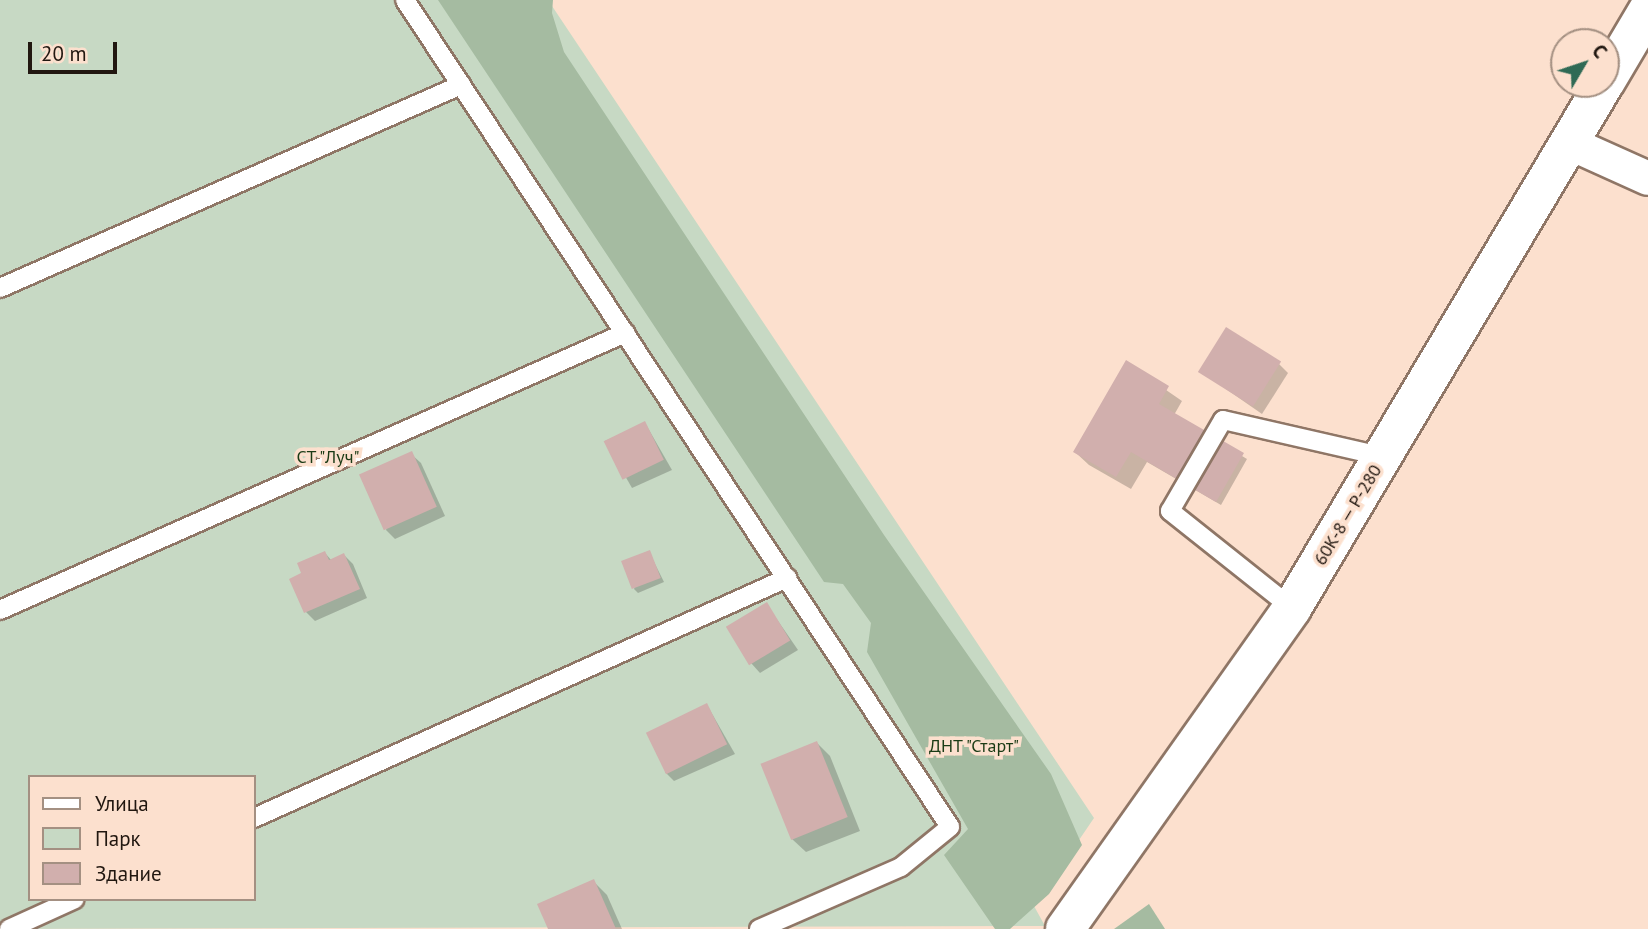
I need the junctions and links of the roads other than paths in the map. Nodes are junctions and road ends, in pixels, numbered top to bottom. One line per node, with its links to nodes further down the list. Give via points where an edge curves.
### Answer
1 (405, 0): 4 (lane)
2 (1648, 10): 3 (street, 60К-8 — Р-280)
3 (1620, 58)
4 (461, 85): 8 (lane); 9 (lane)
5 (1596, 98): 6 (street, 60К-8 — Р-280)
6 (1570, 143): 7 (street); 10 (street, 60К-8 — Р-280)
7 (1648, 178)
8 (0, 288)
9 (625, 333): 11 (lane); 13 (lane)
10 (1384, 457): 12 (street, 60К-8 — Р-280); 12 (lane, via 1223,420 1170,511)
11 (787, 578): 14 (lane); 17 (lane, via 950,827 901,867)
12 (1292, 608): 18 (street, 60К-8 — Р-280)
13 (0, 610)
14 (256, 817)
15 (71, 901): 16 (lane)
16 (9, 929)
17 (759, 929)
18 (1065, 929)

